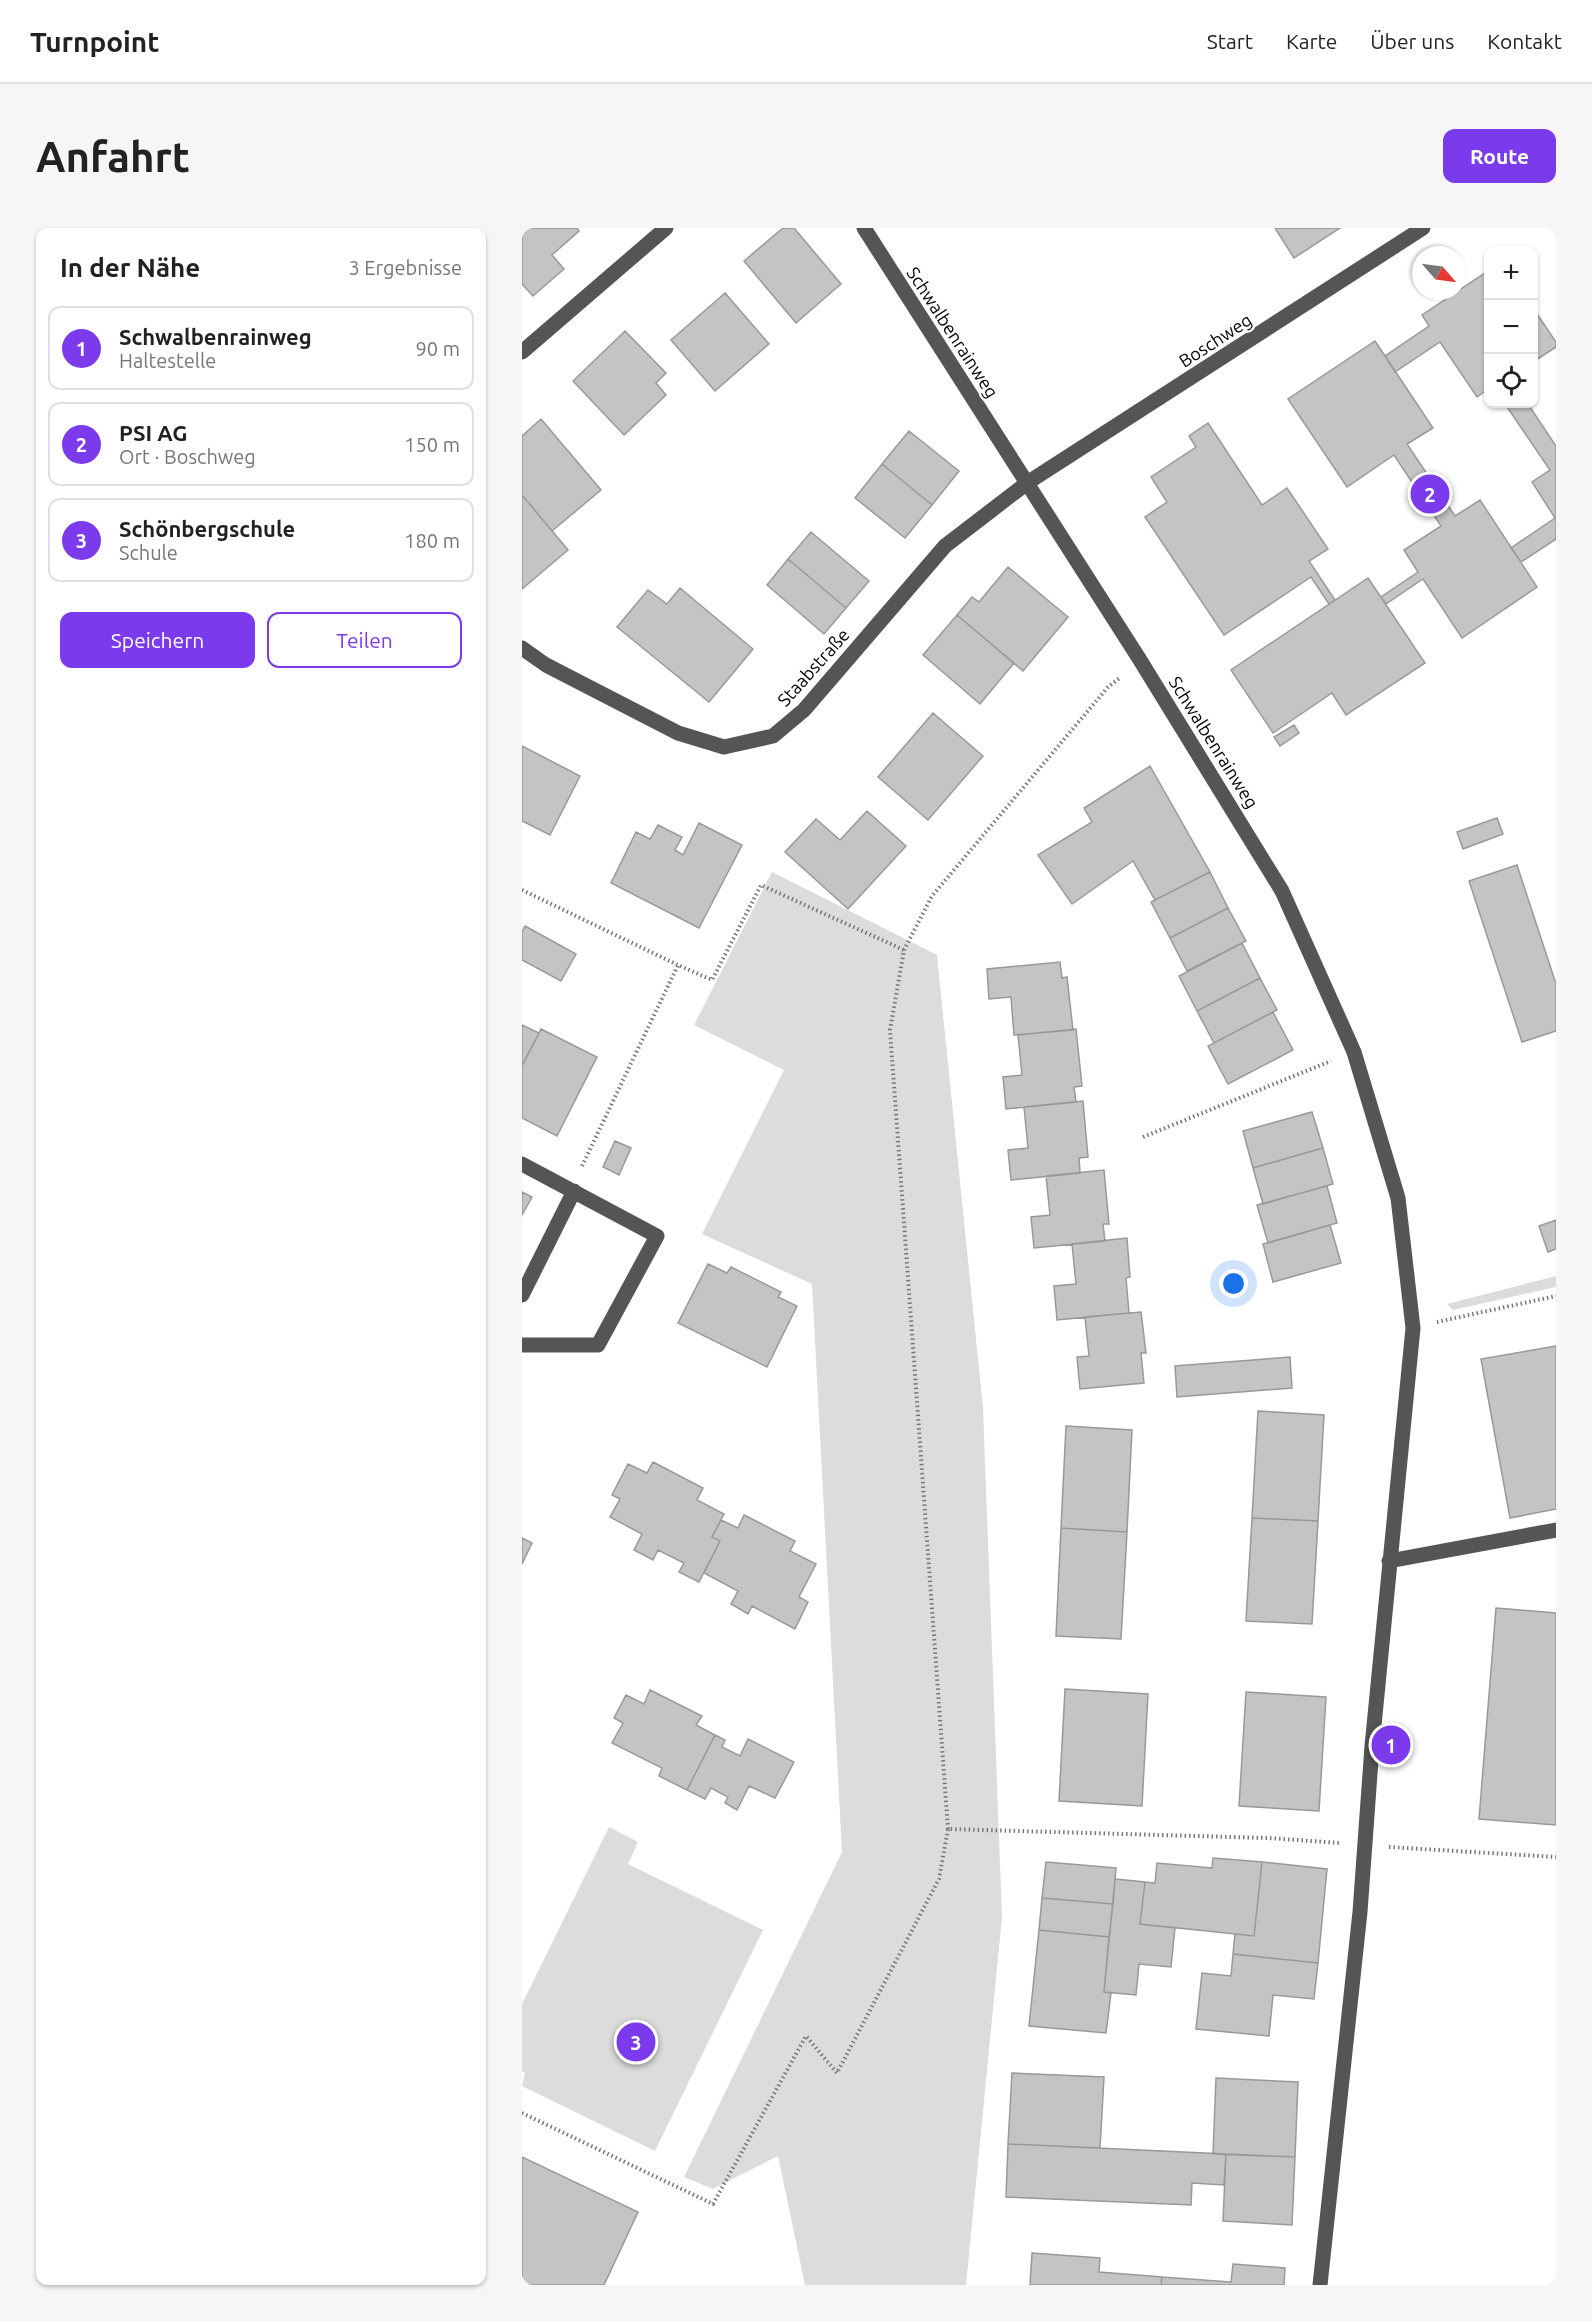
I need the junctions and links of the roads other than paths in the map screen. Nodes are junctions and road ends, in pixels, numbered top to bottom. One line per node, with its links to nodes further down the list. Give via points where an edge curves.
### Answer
1 (666, 228): 4 (street)
2 (864, 228): 5 (street, Schwalbenrainweg)
3 (1423, 228): 5 (street, Boschweg)
4 (522, 352)
5 (1027, 483): 6 (street, Staabstraße, via 945,546 804,710 773,735 724,747 678,733 546,665); 12 (street, Schwalbenrainweg, via 1282,891 1354,1052 1398,1198 1413,1328)
6 (522, 648)
7 (522, 1164): 8 (street)
8 (574, 1191): 9 (street); 10 (street, via 657,1236 598,1345)
9 (522, 1295)
10 (522, 1344)
11 (1556, 1530): 12 (street)
12 (1389, 1561): 13 (street, Schwalbenrainweg, via 1366,1845)
13 (1320, 2285)

